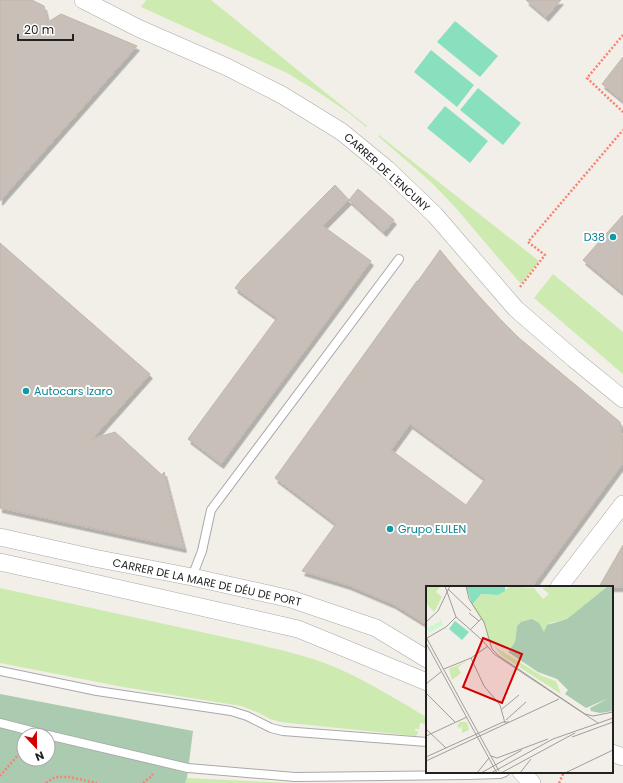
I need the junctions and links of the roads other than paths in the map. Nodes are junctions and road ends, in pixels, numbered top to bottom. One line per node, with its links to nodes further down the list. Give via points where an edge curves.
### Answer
1 (83, 0): 3 (street, CARRER DE L'ENCUNY, via 282,95 342,132 387,169 435,215 516,309)
2 (399, 259): 7 (lane, via 211,510 202,551)
3 (623, 399)
4 (623, 504): 8 (street)
5 (0, 537): 7 (street, CARRER DE LA MARE DE DÉU DE PORT)
6 (0, 562): 11 (street, via 298,629)
7 (192, 577): 9 (street, CARRER DE LA MARE DE DÉU DE PORT, via 291,599 376,628)
8 (560, 586)
9 (426, 658)
10 (0, 671): 15 (lane, via 97,691 231,711 283,731)
11 (426, 682)
12 (0, 723): 13 (lane)
13 (16, 727)
14 (56, 737): 18 (lane, via 188,768 288,776)
15 (426, 742)
16 (613, 753): 17 (street)
17 (623, 757)
18 (502, 773)
19 (522, 773): 20 (street)
20 (532, 783)

